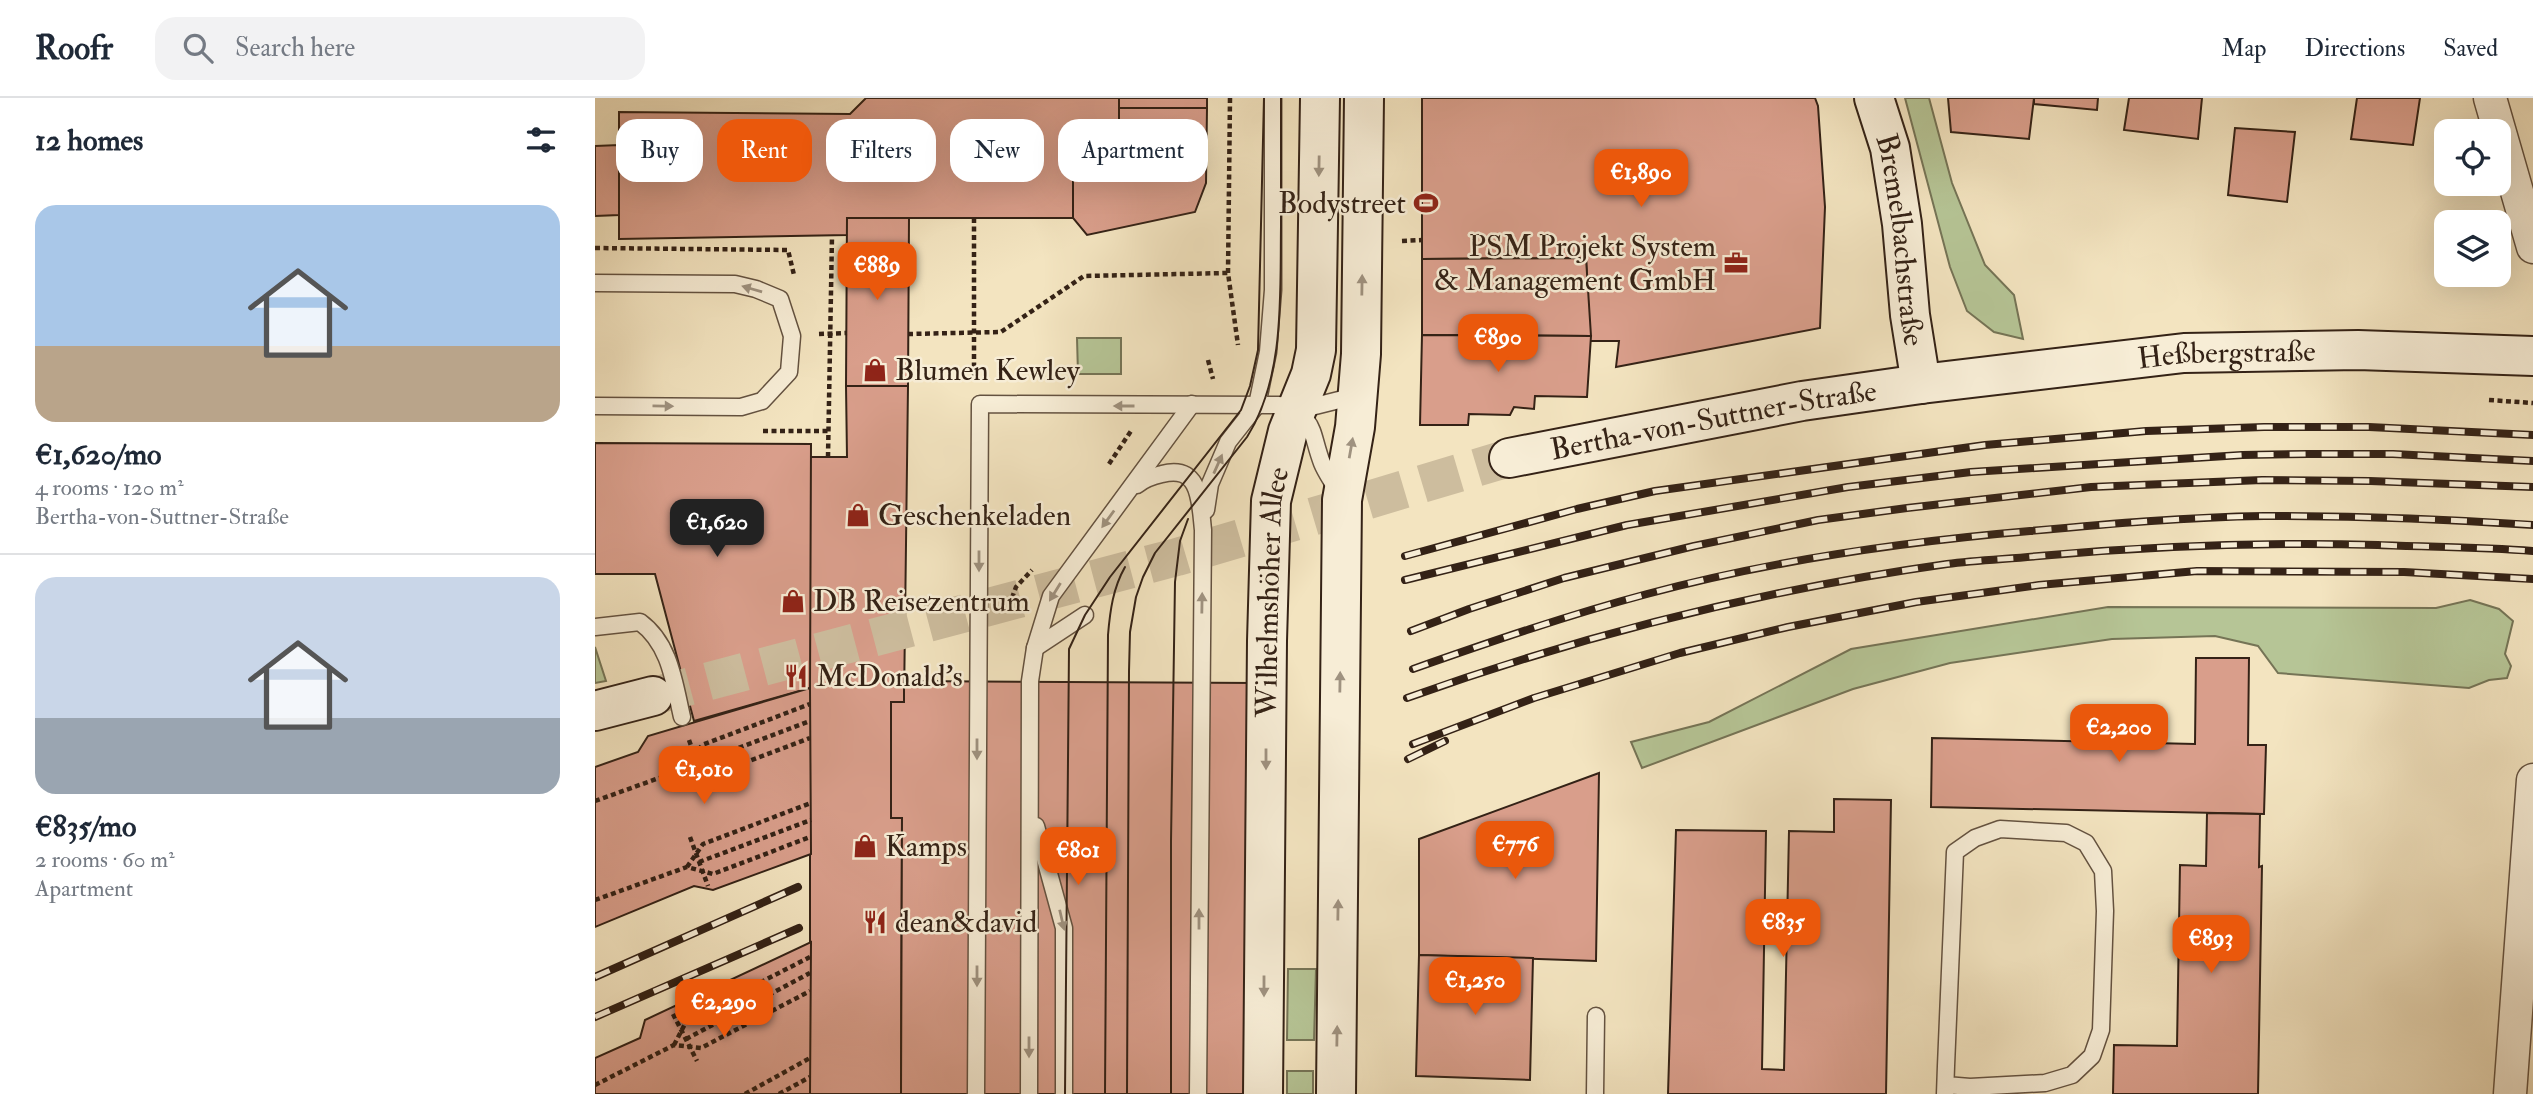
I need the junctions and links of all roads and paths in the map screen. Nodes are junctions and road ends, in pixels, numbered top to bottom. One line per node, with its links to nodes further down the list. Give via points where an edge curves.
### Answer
1 (1230, 98): 13 (path, via 1228,274 1084,276 1001,332)
2 (1273, 98): 26 (lane, via 1273,290 1268,352)
3 (1320, 98): 28 (main road, Wilhelmshöher Allee, one-way to 28, via 1316,349)
4 (1364, 98): 21 (main road, one-way to 4)
5 (1874, 98): 20 (main road, Bremelbachstraße, via 1891,148)
6 (2490, 98): 11 (street)
7 (974, 218): 13 (path)
8 (832, 236): 15 (path)
9 (1422, 240): 10 (path)
10 (1395, 241)
11 (2533, 247)
12 (595, 283): 18 (lane, one-way to 12, via 780,299 756,289 735,284)
13 (974, 332): 16 (path); 24 (path, via 974,393)
14 (847, 333): 15 (path)
15 (831, 334): 17 (path); 29 (path)
16 (908, 334)
17 (809, 335): 18 (lane)
18 (792, 336): 27 (lane, one-way to 18, via 741,407 762,401 789,372)
19 (2533, 356): 20 (main road, Heßbergstraße, via 2358,350 2184,353)
20 (1920, 384): 30 (main road, Bertha-von-Suttner-Straße, via 1802,401)
21 (1359, 395): 28 (lane); 32 (main road, one-way to 21)
22 (2489, 400): 23 (path)
23 (2533, 403)
24 (980, 404): 25 (lane, one-way to 24); 71 (lane, one-way to 71)
25 (1192, 404): 26 (lane); 31 (lane)
26 (1257, 405): 28 (lane); 33 (lane, one-way to 26, via 1210,484 1228,442)
27 (595, 406)
28 (1297, 411): 32 (lane, via 1311,426 1322,463); 75 (main road, Wilhelmshöher Allee, one-way to 75, via 1271,501)
29 (828, 457)
30 (1509, 458)
31 (1127, 494): 33 (lane, via 1154,475 1185,473 1197,488); 36 (lane, one-way to 36, via 1051,596)
32 (1342, 500): 76 (main road, one-way to 32)
33 (1203, 530): 74 (lane, one-way to 33)
34 (1084, 615): 36 (lane)
35 (595, 627): 38 (lane, via 640,622 653,631 666,653)
36 (1035, 648): 49 (lane, via 1030,681)
37 (810, 704): 44 (path, via 702,745)
38 (668, 706): 39 (main road)
39 (595, 711)
40 (810, 721): 43 (path)
41 (810, 738): 44 (path, via 712,775)
42 (689, 739): 43 (path)
43 (699, 763): 46 (path)
44 (687, 768): 47 (path)
45 (2533, 780): 78 (street)
46 (706, 788)
47 (595, 801)
48 (811, 803): 54 (path, via 703,844)
49 (1030, 807): 72 (lane, one-way to 72); 73 (lane, one-way to 73, via 1064,928)
50 (811, 820): 53 (path)
51 (690, 837): 53 (path)
52 (810, 837): 54 (path, via 713,873)
53 (699, 862): 55 (path)
54 (687, 867): 56 (path)
55 (708, 886)
56 (595, 900)
57 (810, 957): 63 (path, via 687,1020)
58 (810, 973): 62 (path)
59 (810, 991): 63 (path, via 701,1048)
60 (673, 1014): 62 (path)
61 (1595, 1016): 77 (lane)
62 (685, 1039): 65 (path)
63 (674, 1045): 67 (path)
64 (810, 1058): 69 (path)
65 (697, 1061)
66 (810, 1077): 70 (path)
67 (595, 1085)
68 (1945, 1089): 68 (lane, via 2045,1083 2072,1075 2092,1056 2101,1030 2105,911 2103,871 2086,843 2066,833 2000,829 1955,852)
69 (745, 1094)
70 (779, 1094)
71 (976, 1094)
72 (1029, 1094)
73 (1064, 1094)
74 (1198, 1094)
75 (1263, 1094)
76 (1336, 1094)
77 (1595, 1094)
78 (2510, 1094)

